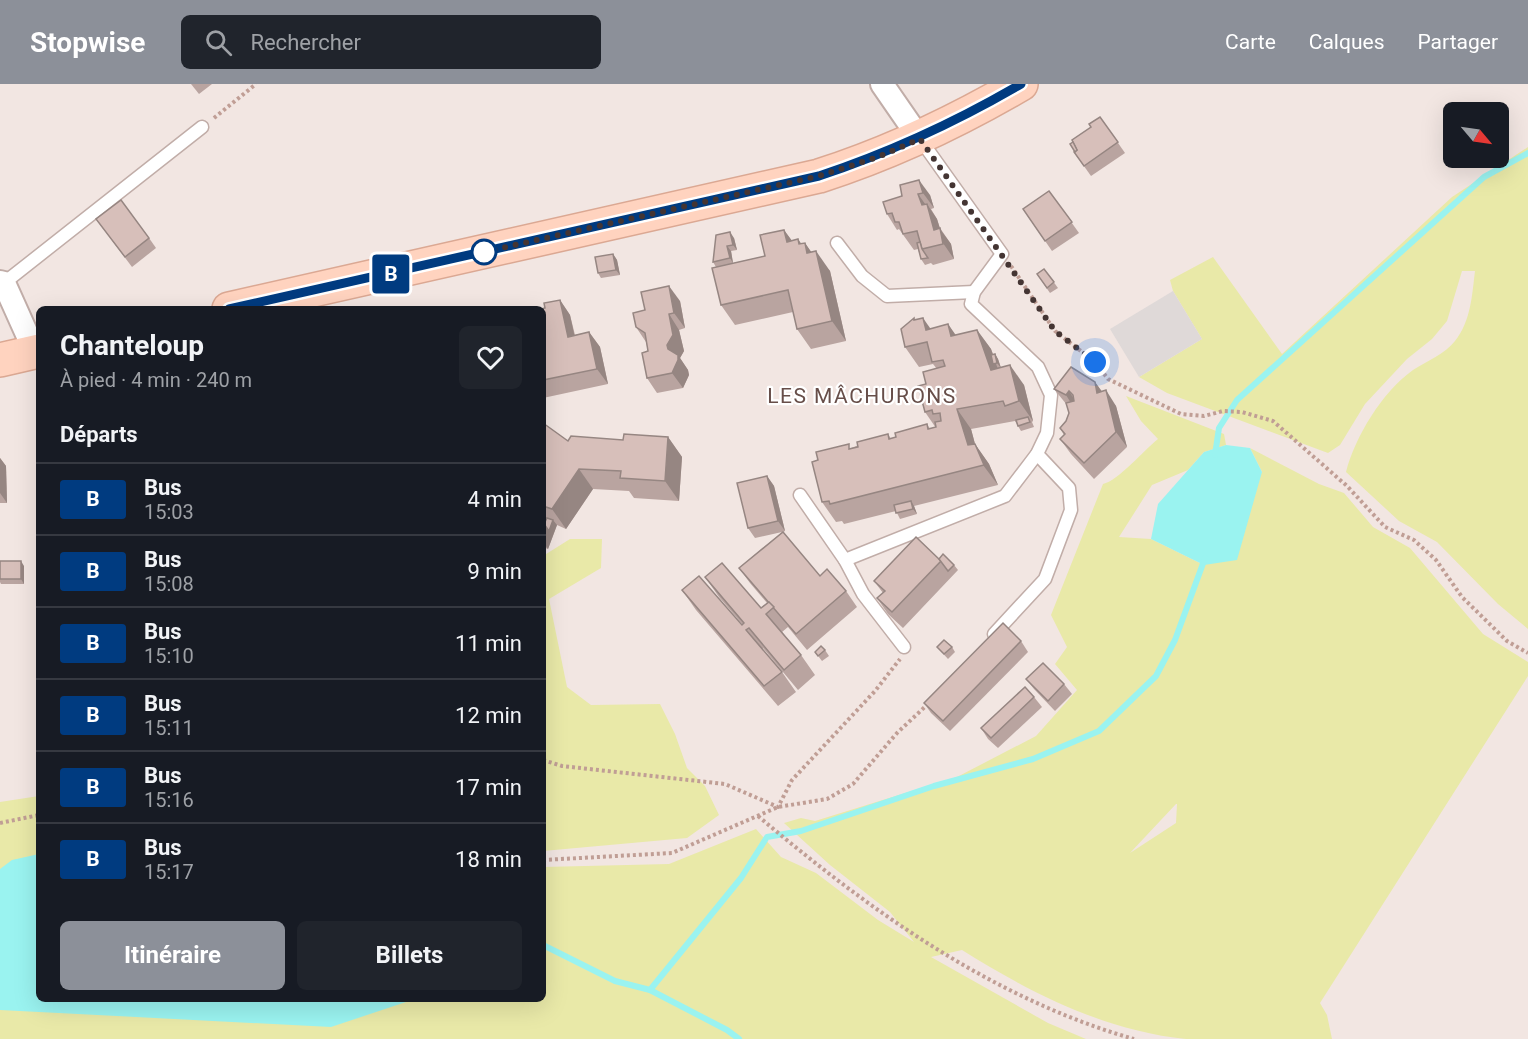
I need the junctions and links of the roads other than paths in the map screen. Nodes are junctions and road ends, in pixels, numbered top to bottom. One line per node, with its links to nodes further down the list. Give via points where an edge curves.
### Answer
1 (882, 84): 4 (street)
2 (1021, 84): 4 (street)
3 (202, 127): 6 (lane)
4 (920, 139): 7 (lane, via 1002,254); 8 (street, via 819,176)
5 (837, 243): 7 (lane, via 862,276 887,296)
6 (2, 282): 9 (street)
7 (974, 292): 12 (lane, via 971,304 1038,367 1051,394 1047,433)
8 (242, 306)
9 (36, 350)
10 (36, 352): 11 (street)
11 (0, 360)
12 (1037, 454): 14 (lane, via 1005,496); 16 (lane, via 1069,488 1071,510 1045,579)
13 (800, 495): 14 (lane)
14 (845, 560): 15 (lane, via 862,594)
15 (904, 647)
16 (982, 647)

